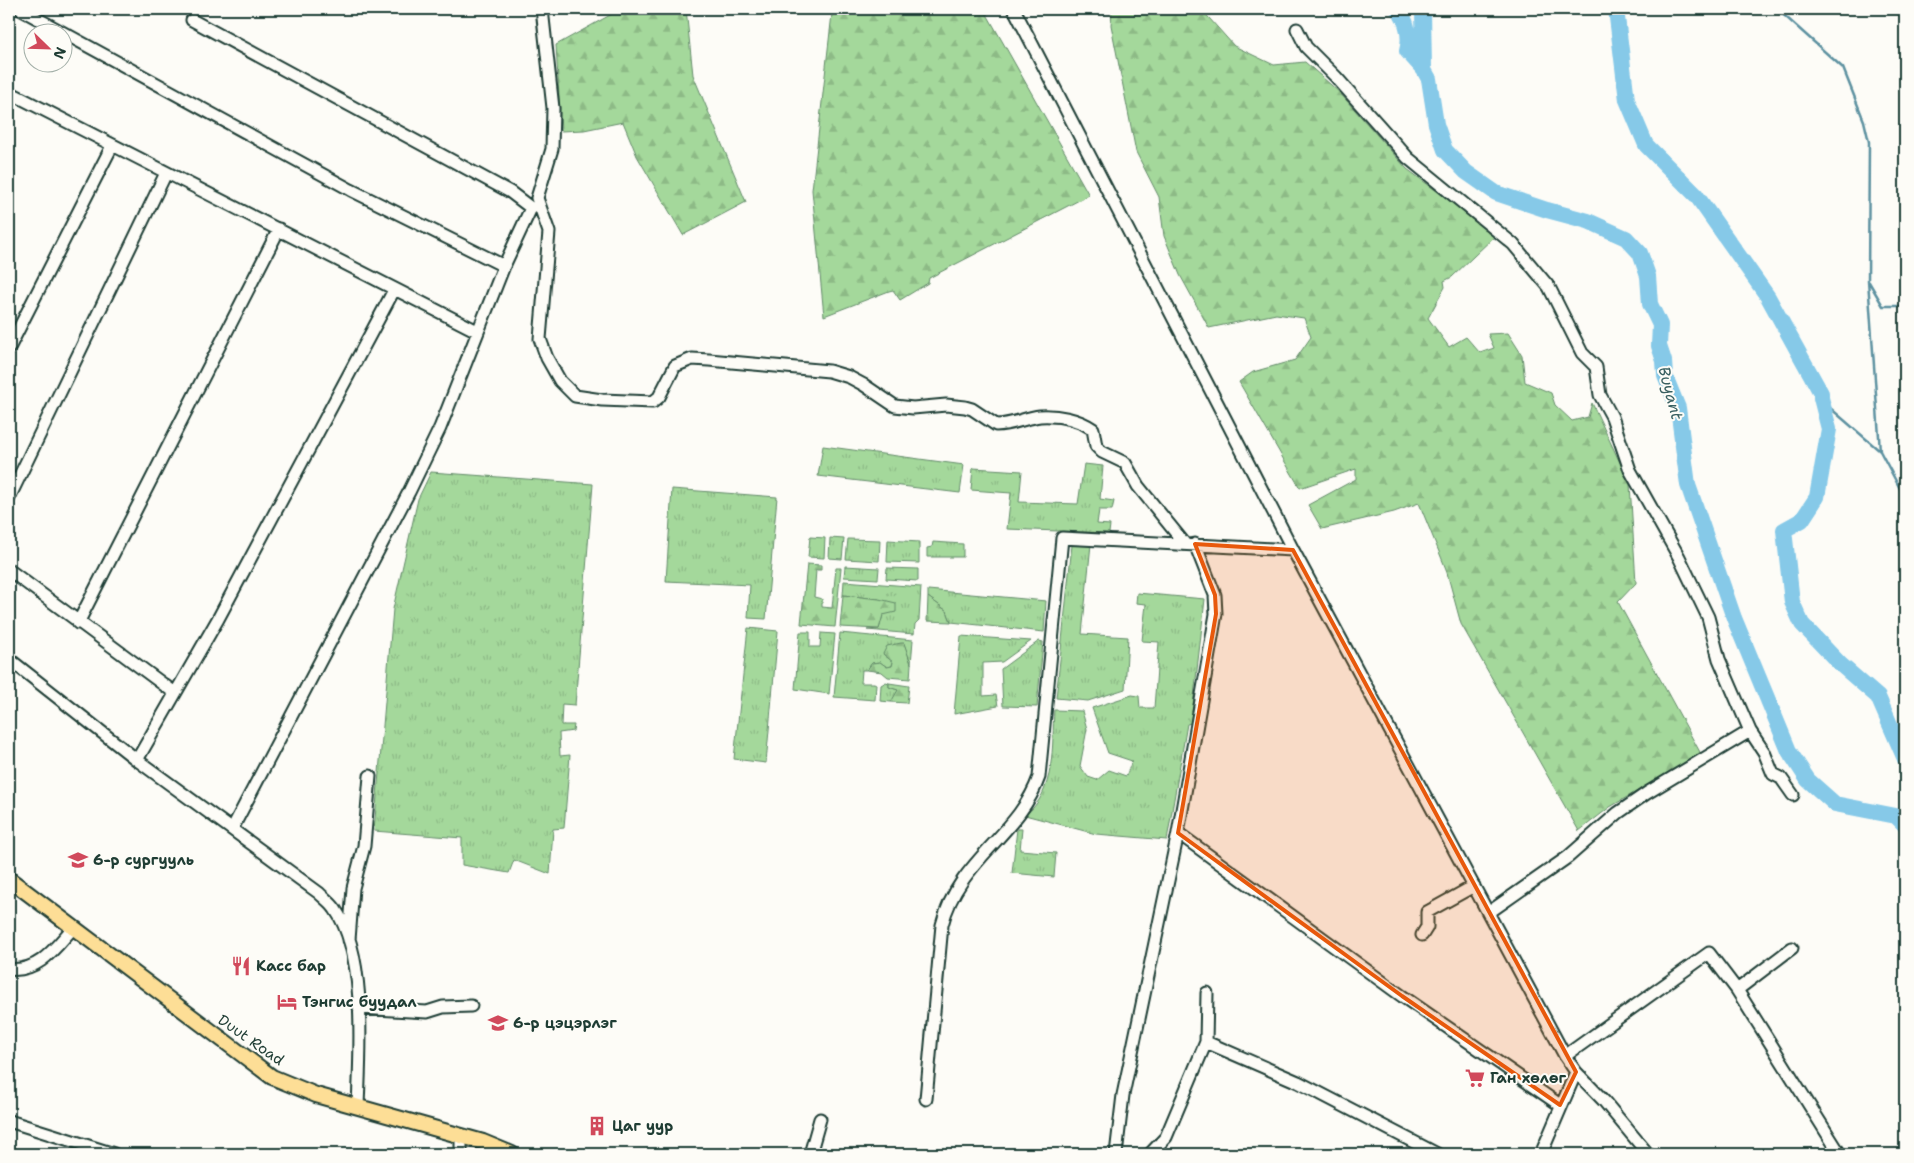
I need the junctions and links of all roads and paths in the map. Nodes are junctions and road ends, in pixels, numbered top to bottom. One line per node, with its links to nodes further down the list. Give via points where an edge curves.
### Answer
1 (20, 9): 11 (street, via 351,190)
2 (542, 9): 9 (street, via 554,108 552,149)
3 (1014, 9): 17 (street)
4 (192, 20): 9 (street)
5 (1297, 29): 22 (street, via 1306,47 1408,158 1514,244 1549,287 1582,353 1596,367 1600,395 1612,417 1630,470 1679,557 1708,617 1719,659)
6 (9, 92): 7 (street)
7 (112, 146): 8 (street); 14 (street)
8 (166, 172): 10 (street); 15 (street)
9 (534, 203): 11 (street); 16 (street, via 549,232 540,339 560,381 575,396 653,402 659,397 675,366 692,359 829,371 849,377 895,406 965,407 996,425 1040,416 1064,417 1093,429 1096,446 1125,463 1138,486)
10 (279, 229): 12 (street); 19 (street)
11 (504, 266): 13 (street)
12 (394, 290): 13 (street); 21 (street)
13 (477, 331): 26 (street, via 440,428 413,484)
14 (9, 348)
15 (9, 498)
16 (1190, 544): 17 (street); 27 (street, via 1215,595 1216,614); 43 (street, via 1062,538 1039,777 1034,793 968,871 953,893 945,913)
17 (1293, 550): 29 (street)
18 (9, 570): 19 (street)
19 (78, 623): 21 (street)
20 (9, 659): 23 (street)
21 (176, 693): 23 (street)
22 (1750, 731): 25 (street, via 1773,774 1781,778); 30 (street, via 1618,813 1568,858)
23 (137, 760): 26 (street)
24 (370, 776): 33 (street, via 364,846 352,888)
25 (1792, 794)
26 (232, 829): 33 (street, via 319,893 336,910)
27 (1178, 833): 45 (street); 53 (street, via 1123,1095)
28 (9, 879): 31 (main road, Duut Road)
29 (1474, 886): 30 (street); 32 (street, via 1427,912 1427,927)
30 (1488, 913): 41 (street)
31 (72, 929): 35 (street, via 40,962); 44 (main road, Duut Road, via 272,1077 316,1095)
32 (1422, 935)
33 (349, 941): 39 (street)
34 (1792, 948): 36 (street)
35 (9, 969)
36 (1737, 990): 41 (street, via 1709,953); 58 (street)
37 (1207, 993): 40 (street)
38 (471, 1006): 39 (street, via 443,1007 427,1012)
39 (360, 1008): 44 (street)
40 (1206, 1042): 54 (street, via 1166,1137); 55 (street, via 1298,1082)
41 (1565, 1056): 42 (street)
42 (1576, 1072): 45 (street); 57 (street)
43 (926, 1099)
44 (358, 1106): 48 (main road, Duut Road)
45 (1560, 1106): 56 (street)
46 (820, 1120): 52 (street)
47 (9, 1122): 49 (street)
48 (461, 1135): 50 (street); 51 (main road, Duut Road)
49 (114, 1154)
50 (461, 1154)
51 (512, 1154)
52 (810, 1154)
53 (1116, 1154)
54 (1150, 1154)
55 (1437, 1154)
56 (1541, 1154)
57 (1648, 1154)
58 (1840, 1154)

